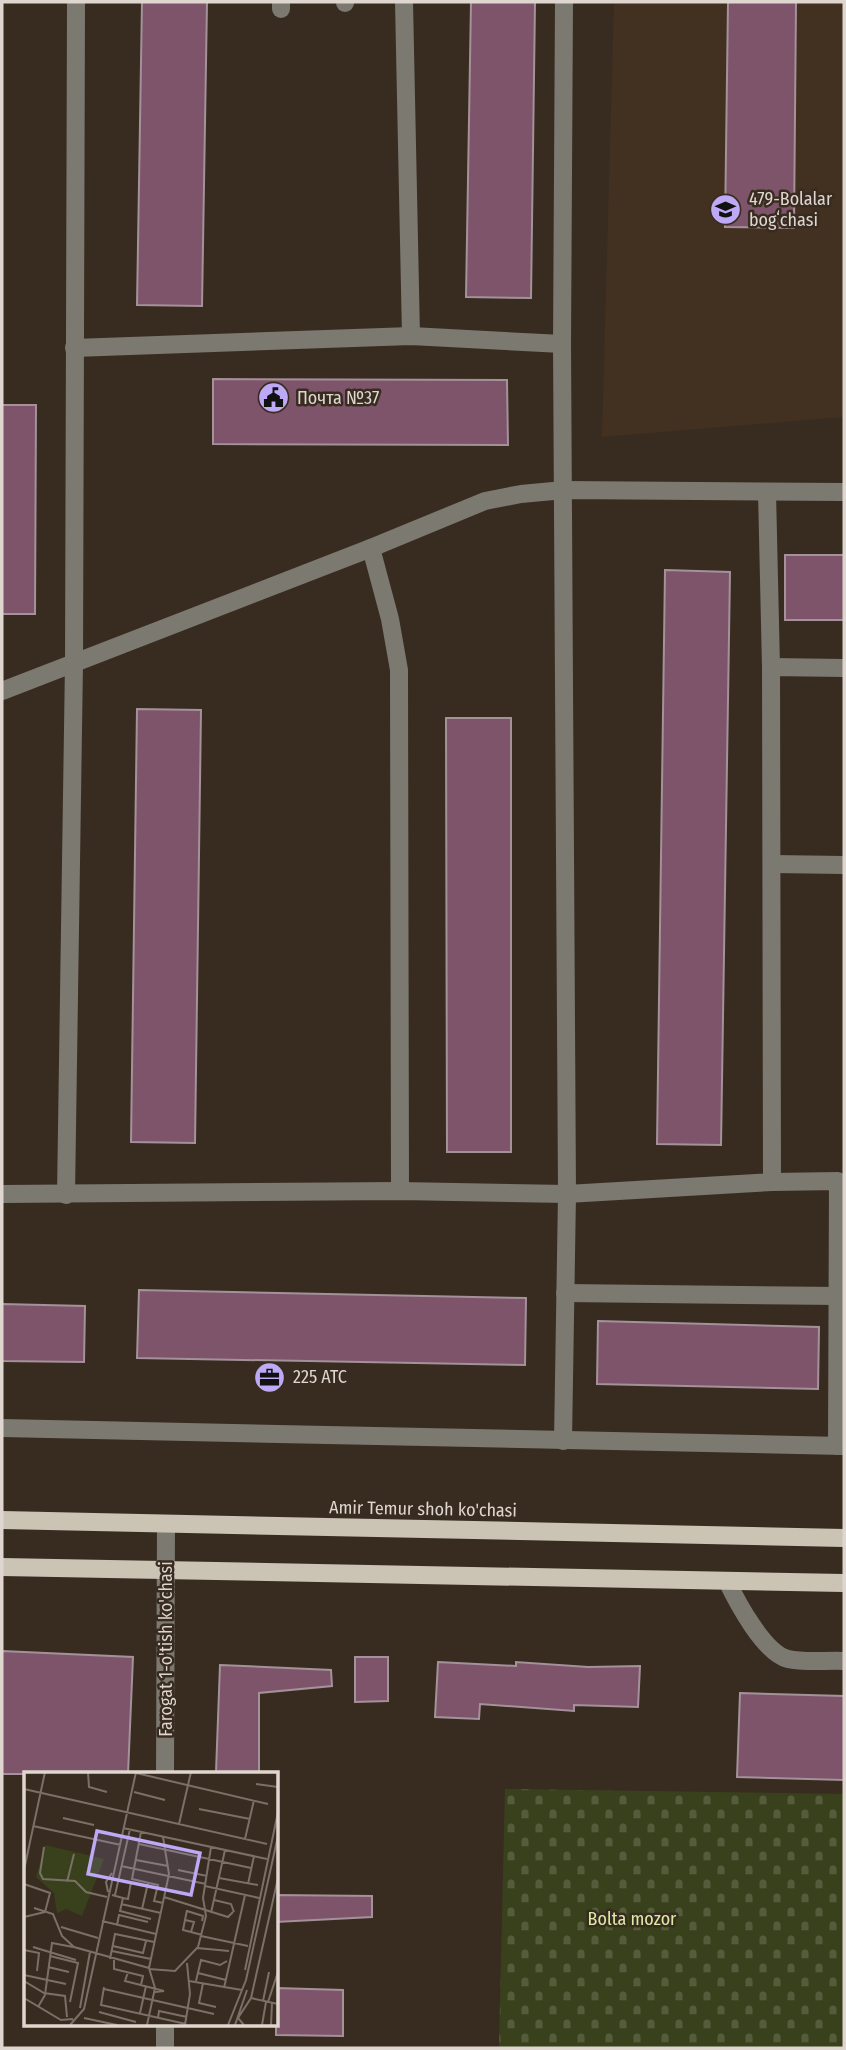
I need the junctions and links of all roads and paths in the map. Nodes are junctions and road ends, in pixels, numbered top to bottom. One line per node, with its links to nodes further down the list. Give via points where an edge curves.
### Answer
1 (76, 2): 6 (street)
2 (404, 2): 4 (street)
3 (564, 2): 5 (street)
4 (411, 336): 5 (street); 6 (street)
5 (562, 344): 7 (street)
6 (74, 348): 11 (street)
7 (564, 490): 8 (street); 10 (street, via 485,501); 21 (street)
8 (767, 492): 9 (street); 12 (street)
9 (844, 492)
10 (371, 548): 11 (street); 19 (street, via 399,670)
11 (74, 663): 14 (street); 22 (street)
12 (771, 667): 13 (street); 15 (street)
13 (844, 668)
14 (2, 691)
15 (772, 864): 16 (street); 18 (street)
16 (844, 865)
17 (841, 1181): 18 (street); 24 (street)
18 (772, 1182): 21 (street)
19 (400, 1191): 21 (street); 22 (street)
20 (2, 1194): 22 (street)
21 (568, 1194): 23 (street)
22 (66, 1195)
23 (565, 1293): 24 (street); 26 (street)
24 (838, 1296): 27 (street)
25 (2, 1429): 26 (street)
26 (563, 1441): 27 (street)
27 (841, 1446)
28 (2, 1520): 29 (main road, Amir Temur shoh ko'chasi)
29 (166, 1524): 30 (main road, Amir Temur shoh ko'chasi); 32 (street, Farogat 1-o'tish ko'chasi)
30 (844, 1538)
31 (2, 1567): 32 (main road)
32 (166, 1571): 33 (main road); 36 (street, Farogat 1-o'tish ko'chasi)
33 (727, 1581): 34 (main road); 35 (street, via 744,1616 786,1659)
34 (844, 1583)
35 (844, 1661)
36 (165, 1772)
37 (165, 2025): 38 (street)
38 (165, 2048)

